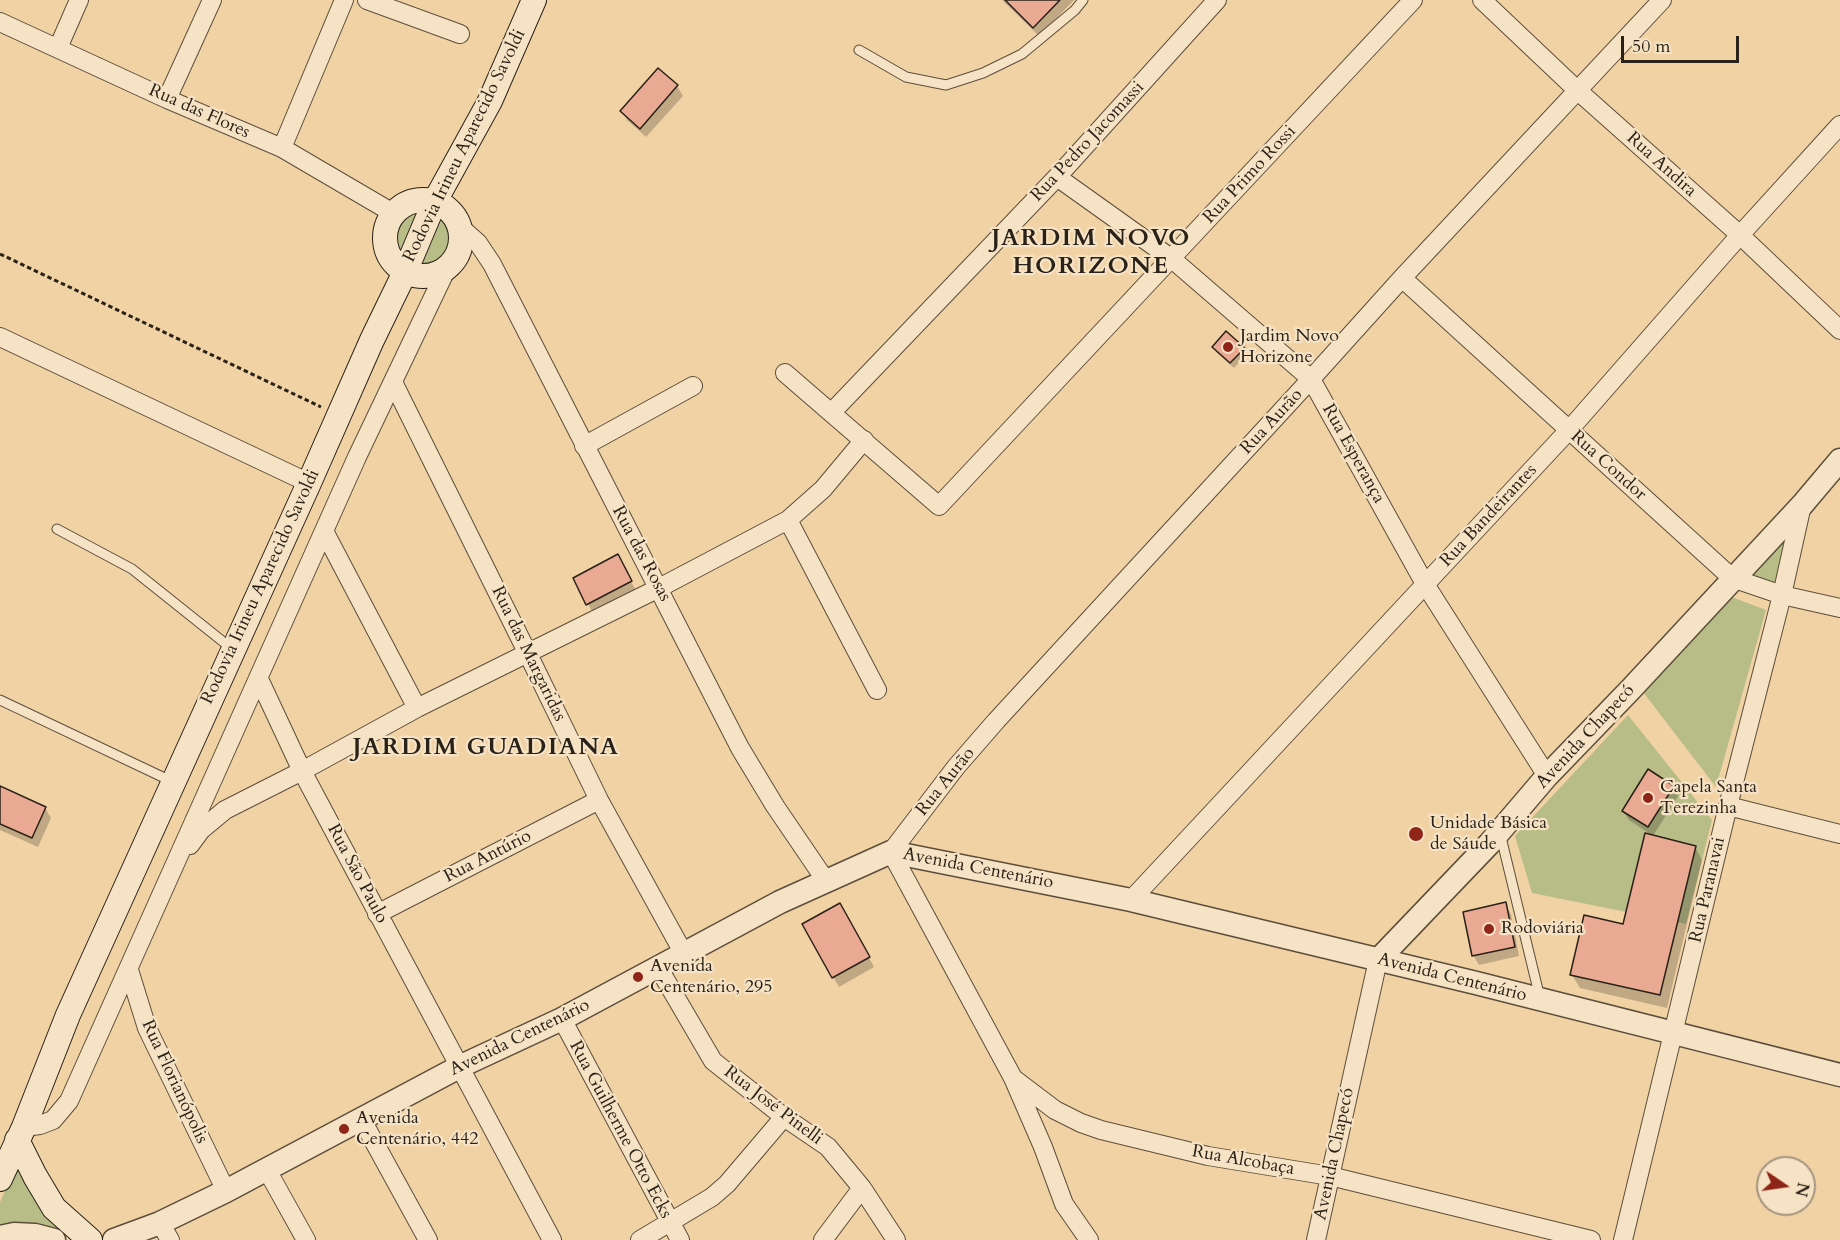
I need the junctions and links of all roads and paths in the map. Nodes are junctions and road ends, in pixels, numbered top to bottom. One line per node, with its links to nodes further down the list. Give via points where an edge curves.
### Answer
1 (79, 0): 13 (street)
2 (212, 0): 16 (street)
3 (344, 0): 18 (street)
4 (368, 0): 12 (street)
5 (534, 0): 20 (main road, Rodovia Irineu Aparecido Savoldi, via 490,101)
6 (1083, 0): 14 (lane, via 1022,54 946,85 906,77)
7 (1217, 0): 19 (street, Rua Pedro Jacomassi)
8 (1413, 0): 25 (street, Rua Primo Rossi)
9 (1482, 0): 15 (street, Rua Andira)
10 (1662, 0): 15 (street, Rua Aurão)
11 (0, 22): 13 (street, Rua das Flores)
12 (460, 34)
13 (58, 48): 16 (street, Rua das Flores)
14 (859, 50)
15 (1577, 90): 23 (street, Rua Andira); 28 (street, Rua Aurão)
16 (167, 99): 18 (street, Rua das Flores)
17 (1840, 125): 23 (street, Rua Bandeirantes)
18 (282, 148): 21 (street, Rua das Flores)
19 (1057, 177): 25 (street, Rua Esperança); 35 (street, Rua Pedro Jacomassi)
20 (435, 201): 21 (main road, via 412,200); 22 (main road, via 454,215); 27 (main road, Rodovia Irineu Aparecido Savoldi)
21 (393, 213): 27 (main road, via 386,225 387,252)
22 (460, 227): 26 (main road, via 460,249); 39 (street, Rua das Rosas, via 478,243 492,264)
23 (1740, 235): 29 (street, Rua Andira); 37 (street, Rua Bandeirantes)
24 (0, 254): 36 (path)
25 (1172, 259): 32 (street, Rua Esperança); 38 (street, Rua Primo Rossi, via 939,506)
26 (447, 268): 27 (main road, via 426,276); 33 (street)
27 (405, 272): 36 (main road, Rodovia Irineu Aparecido Savoldi)
28 (1402, 278): 32 (street, Rua Aurão); 37 (street, Rua Condor)
29 (1840, 330)
30 (0, 337): 41 (street)
31 (785, 373): 35 (street)
32 (1311, 379): 47 (street, Rua Esperança); 64 (street, Rua Aurão, via 956,767)
33 (393, 382): 45 (street); 52 (street, Rua das Margaridas)
34 (693, 386): 39 (street)
35 (832, 412): 38 (street)
36 (339, 415): 41 (main road, Rodovia Irineu Aparecido Savoldi)
37 (1569, 430): 46 (street, Rua Condor); 47 (street, Rua Bandeirantes)
38 (864, 440): 43 (street, via 823,489)
39 (584, 446): 48 (street, Rua das Rosas)
40 (1840, 460): 42 (street, Avenida Chapecó)
41 (309, 483): 51 (main road, Rodovia Irineu Aparecido Savoldi)
42 (1802, 505): 46 (street, Avenida Chapecó); 49 (street, Rua Paranavai)
43 (788, 520): 48 (street); 54 (street)
44 (57, 529): 51 (lane, via 132,568)
45 (324, 531): 53 (street); 56 (street)
46 (1732, 578): 49 (street, Rua Condor); 58 (street, Avenida Chapecó)
47 (1425, 584): 58 (street, Rua Esperança); 67 (street, Rua Bandeirantes)
48 (659, 588): 52 (street); 66 (street, Rua das Rosas, via 740,748)
49 (1782, 595): 50 (street, Rua Condor); 61 (street, Rua Paranavai)
50 (1840, 608)
51 (233, 649): 59 (main road, Rodovia Irineu Aparecido Savoldi)
52 (528, 654): 56 (street); 60 (street, Rua das Margaridas)
53 (259, 679): 57 (street, Rua São Paulo); 65 (street)
54 (877, 690)
55 (0, 700): 59 (lane)
56 (417, 708): 57 (street)
57 (302, 771): 65 (street, via 225,810 201,830); 68 (street, Rua São Paulo)
58 (1547, 776): 62 (street, Avenida Chapecó)
59 (174, 782): 81 (main road, Rodovia Irineu Aparecido Savoldi, via 68,1015)
60 (598, 800): 68 (street, Rua Antúrio); 69 (street, Rua das Margaridas)
61 (1728, 806): 63 (street); 75 (street, Rua Paranavai)
62 (1500, 832): 70 (street, Avenida Chapecó); 73 (lane)
63 (1840, 834)
64 (891, 852): 66 (street, Avenida Centenário); 67 (street, Avenida Centenário); 78 (street)
65 (173, 868): 72 (street)
66 (826, 881): 69 (street, Avenida Centenário)
67 (1131, 900): 70 (street, Avenida Centenário)
68 (378, 914): 76 (street, Rua São Paulo)
69 (684, 954): 71 (street, Avenida Centenário)
70 (1378, 960): 73 (street, Avenida Centenário); 83 (street, Avenida Chapecó)
71 (658, 967): 74 (street, Avenida Centenário); 79 (street, Rua José Pinelli, via 713,1061)
72 (129, 970): 81 (street, via 69,1101 53,1120); 86 (street, Rua Florianópolis, via 147,1028)
73 (1541, 1000): 75 (street, Avenida Centenário)
74 (562, 1019): 76 (street, Avenida Centenário); 87 (street, Rua Guilherme Otto Ecks)
75 (1672, 1034): 77 (street, Avenida Centenário); 103 (street, Rua Paranavai)
76 (461, 1066): 80 (street, Avenida Centenário); 95 (street, Rua São Paulo)
77 (1840, 1075)
78 (1013, 1078): 83 (street, Rua Alcobaça, via 1056,1110 1101,1130 1208,1156); 100 (street, via 1064,1204)
79 (784, 1117): 85 (street, Rua José Pinelli, via 828,1147); 87 (street, via 727,1184)
80 (362, 1120): 82 (street, Avenida Centenário); 94 (street)
81 (20, 1133): 84 (main road, Rodovia Irineu Aparecido Savoldi); 91 (main road, via 35,1176 54,1208)
82 (267, 1170): 86 (street, Avenida Centenário); 93 (street)
83 (1330, 1176): 101 (street, Avenida Chapecó); 102 (street, Rua Alcobaça)
84 (0, 1179)
85 (862, 1188): 98 (street); 99 (street, Rua José Pinelli)
86 (226, 1191): 88 (street, Avenida Centenário)
87 (669, 1222): 96 (street); 97 (street, Rua Guilherme Otto Ecks)
88 (165, 1232): 92 (street, Avenida Centenário)
89 (0, 1237): 90 (street, via 35,1235)
90 (54, 1240)
91 (90, 1240)
92 (114, 1240)
93 (306, 1240)
94 (428, 1240)
95 (552, 1240)
96 (640, 1240)
97 (680, 1240)
98 (823, 1240)
99 (896, 1240)
100 (1089, 1240)
101 (1316, 1240)
102 (1591, 1240)
103 (1623, 1240)

